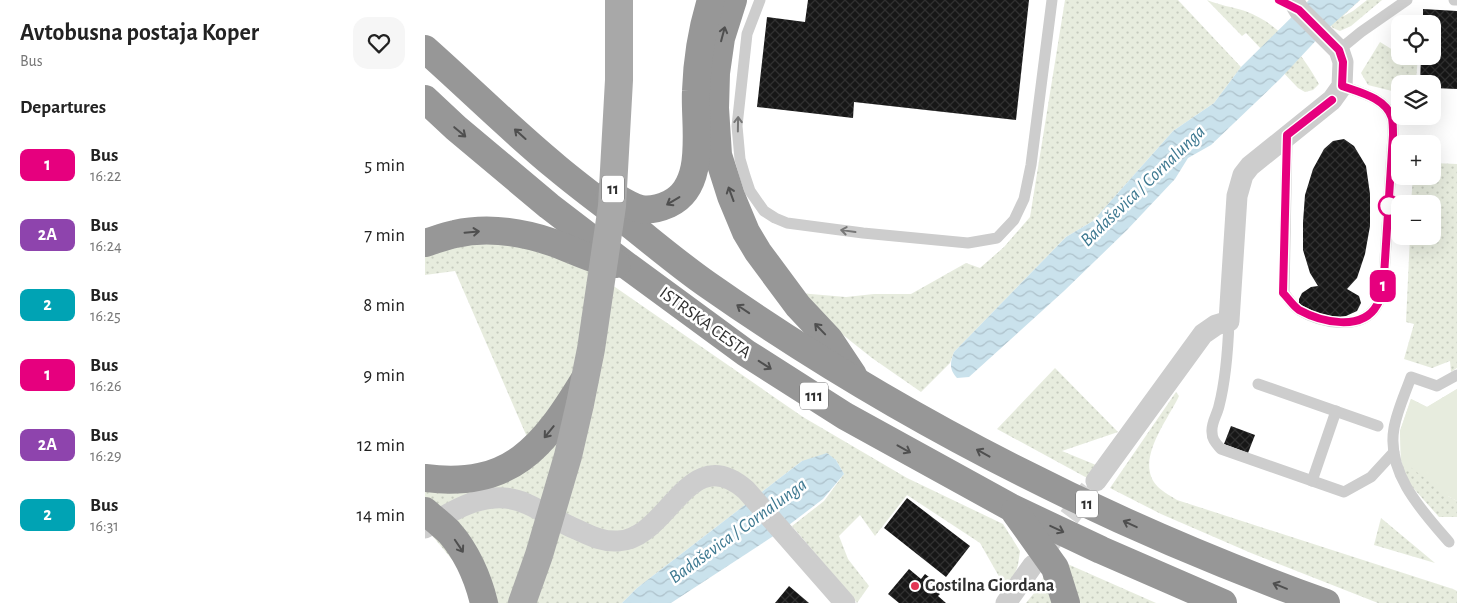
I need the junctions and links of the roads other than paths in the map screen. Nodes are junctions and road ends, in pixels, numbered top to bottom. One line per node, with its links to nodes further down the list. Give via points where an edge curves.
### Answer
1 (619, 0): 19 (main road, 11, bridge, via 619,80 612,206)
2 (711, 0): 14 (highway, one-way to 14, via 700,43 696,165 685,192 660,208 639,209 583,176)
3 (733, 0): 20 (highway, one-way to 3, via 829,339 798,306 758,252 731,196 718,155 715,108 721,38)
4 (760, 0): 5 (lane, one-way to 4, via 1024,199 1014,220 997,238 968,243 787,223 764,211 750,191 740,159 737,126 747,34)
5 (1052, 0)
6 (1279, 0): 8 (street)
7 (1407, 0): 10 (lane)
8 (1296, 5): 10 (street)
9 (425, 49): 14 (highway, ISTRSKA CESTA / 11, one-way to 9)
10 (1339, 50): 11 (street, via 1343,62)
11 (1342, 86): 13 (street, via 1332,100); 13 (lane, via 1382,103 1391,117 1393,135 1383,291 1377,306 1369,314 1350,323 1321,320 1298,309 1283,293)
12 (425, 99): 16 (highway, ISTRSKA CESTA / 111, one-way to 16, via 549,206)
13 (1287, 135): 17 (street, via 1243,175 1237,196)
14 (556, 167): 20 (highway, ISTRSKA CESTA / 11, one-way to 14, via 707,284)
15 (425, 242): 16 (highway, one-way to 16, via 456,234 499,231 551,242 596,260)
16 (626, 265): 28 (highway, ISTRSKA CESTA / 111, one-way to 28, via 746,352 845,416)
17 (1229, 321): 26 (street, via 1203,334); 27 (lane, via 1219,407 1212,424 1213,441 1221,449)
18 (1457, 375): 24 (lane, via 1437,386 1411,377 1394,429)
19 (586, 377): 25 (highway, one-way to 25, via 547,436 528,454 500,471 473,479 447,481); 34 (main road, 11, bridge, via 557,492)
20 (858, 382): 39 (highway, 11, one-way to 20, via 1143,530 1012,469)
21 (1258, 384): 22 (lane)
22 (1336, 411): 23 (lane); 27 (lane)
23 (1378, 426)
24 (1394, 452): 27 (lane, via 1371,477 1344,492); 31 (lane, via 1403,481 1426,516)
25 (425, 478)
26 (1096, 481)
27 (1312, 481)
28 (1013, 508): 37 (highway, via 1055,568); 38 (highway, 111, one-way to 38)
29 (425, 511): 33 (highway, one-way to 33, bridge, via 457,543 477,580)
30 (425, 528): 35 (street, via 463,505 502,498 527,504 601,540 619,541 632,538 656,522 689,486 700,479 721,476 732,479 746,490)
31 (1449, 542)
32 (1033, 565): 36 (street)
33 (484, 603)
34 (522, 603)
35 (845, 603)
36 (1006, 603)
37 (1065, 603)
38 (1223, 603)
39 (1325, 603)

